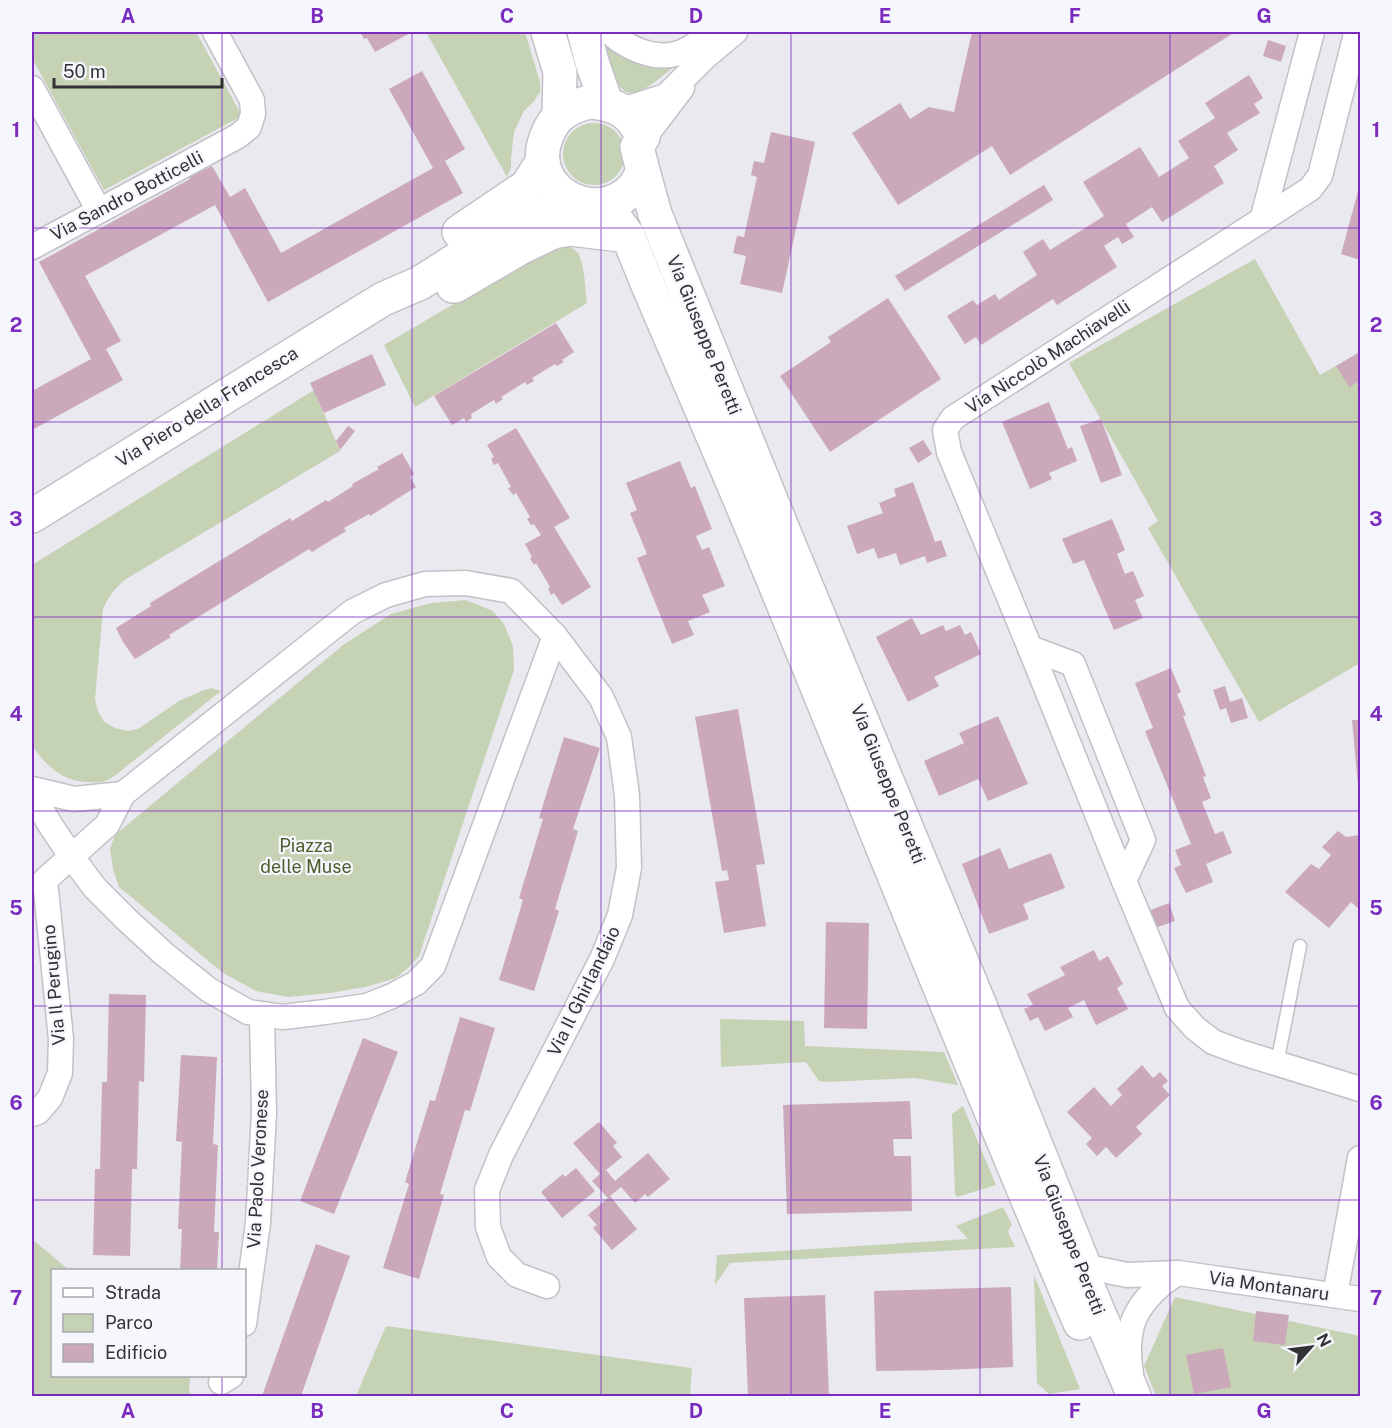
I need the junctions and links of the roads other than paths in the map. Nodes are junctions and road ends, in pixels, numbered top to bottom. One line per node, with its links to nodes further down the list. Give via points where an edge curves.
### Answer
1 (215, 32): 17 (street, Via Sandro Botticelli, via 252,100 249,127)
2 (548, 32): 12 (street, via 560,72)
3 (584, 32): 11 (street, via 592,62)
4 (609, 32): 5 (street, via 634,49 667,56 695,45)
5 (710, 32)
6 (735, 32): 9 (street)
7 (1312, 32): 18 (street)
8 (1355, 32): 18 (street, Via Niccolò Machiavelli, via 1320,176 1310,189)
9 (705, 57): 11 (street, via 666,96); 13 (street, via 668,108)
10 (32, 88): 17 (street)
11 (614, 107): 12 (street, via 589,102 573,106); 13 (street, via 635,122 643,137)
12 (559, 116): 14 (street, via 543,145)
13 (640, 159): 16 (street, via 634,186 622,198); 36 (street, Via Giuseppe Peretti, via 655,214)
14 (543, 161): 15 (street, via 558,191); 22 (street, Via Piero della Francesca, via 527,186 462,230)
15 (572, 201): 16 (street); 21 (street, Via Piero della Francesca, via 506,228)
16 (606, 205): 19 (street, Via Giuseppe Peretti)
17 (99, 211): 20 (street, Via Sandro Botticelli)
18 (1262, 220): 25 (street, Via Niccolò Machiavelli, via 953,418 945,430 949,452)
19 (628, 236): 21 (street, via 571,229 553,231 455,286); 42 (street, Via Giuseppe Peretti, via 762,552 1023,1191 1108,1388)
20 (32, 248)
21 (420, 283): 22 (street, Via Piero della Francesca)
22 (383, 298): 23 (street, Via Piero della Francesca)
23 (32, 516)
24 (555, 636): 27 (street, via 511,591 466,582 425,584 386,595 352,612); 31 (street, via 433,966 416,983 367,1005 283,1017); 38 (street, Via Il Ghirlandaio, via 601,697 619,737 627,795 629,868 620,915 602,959 501,1155 487,1190 488,1227 499,1257 517,1275)
25 (1030, 648): 29 (street, Via Niccolò Machiavelli); 29 (street, via 1073,664 1082,686 1143,840)
26 (32, 791): 27 (street, via 74,799); 28 (street)
27 (123, 794): 28 (street, via 107,825)
28 (71, 856): 31 (street, via 95,888 164,954 209,990 248,1012); 34 (street, Via Il Perugino, via 45,880 61,1039 60,1073 50,1098)
29 (1124, 881): 32 (street, Via Niccolò Machiavelli, via 1177,1008 1213,1042)
30 (1299, 946): 32 (lane)
31 (262, 1014): 41 (street, Via Paolo Veronese, via 264,1113 258,1223)
32 (1277, 1064): 33 (street, Via Niccolò Machiavelli)
33 (1360, 1089)
34 (32, 1114)
35 (1360, 1158): 39 (street)
36 (1083, 1263): 37 (street, Via Montanaru, via 1127,1275); 42 (street, Via Giuseppe Peretti, via 1087,1285)
37 (1178, 1273): 39 (street, Via Montanaru); 42 (street, via 1148,1296 1136,1314 1130,1334)
38 (547, 1286)
39 (1335, 1295): 40 (street, Via Montanaru)
40 (1360, 1299)
41 (246, 1310)
42 (1126, 1395)

